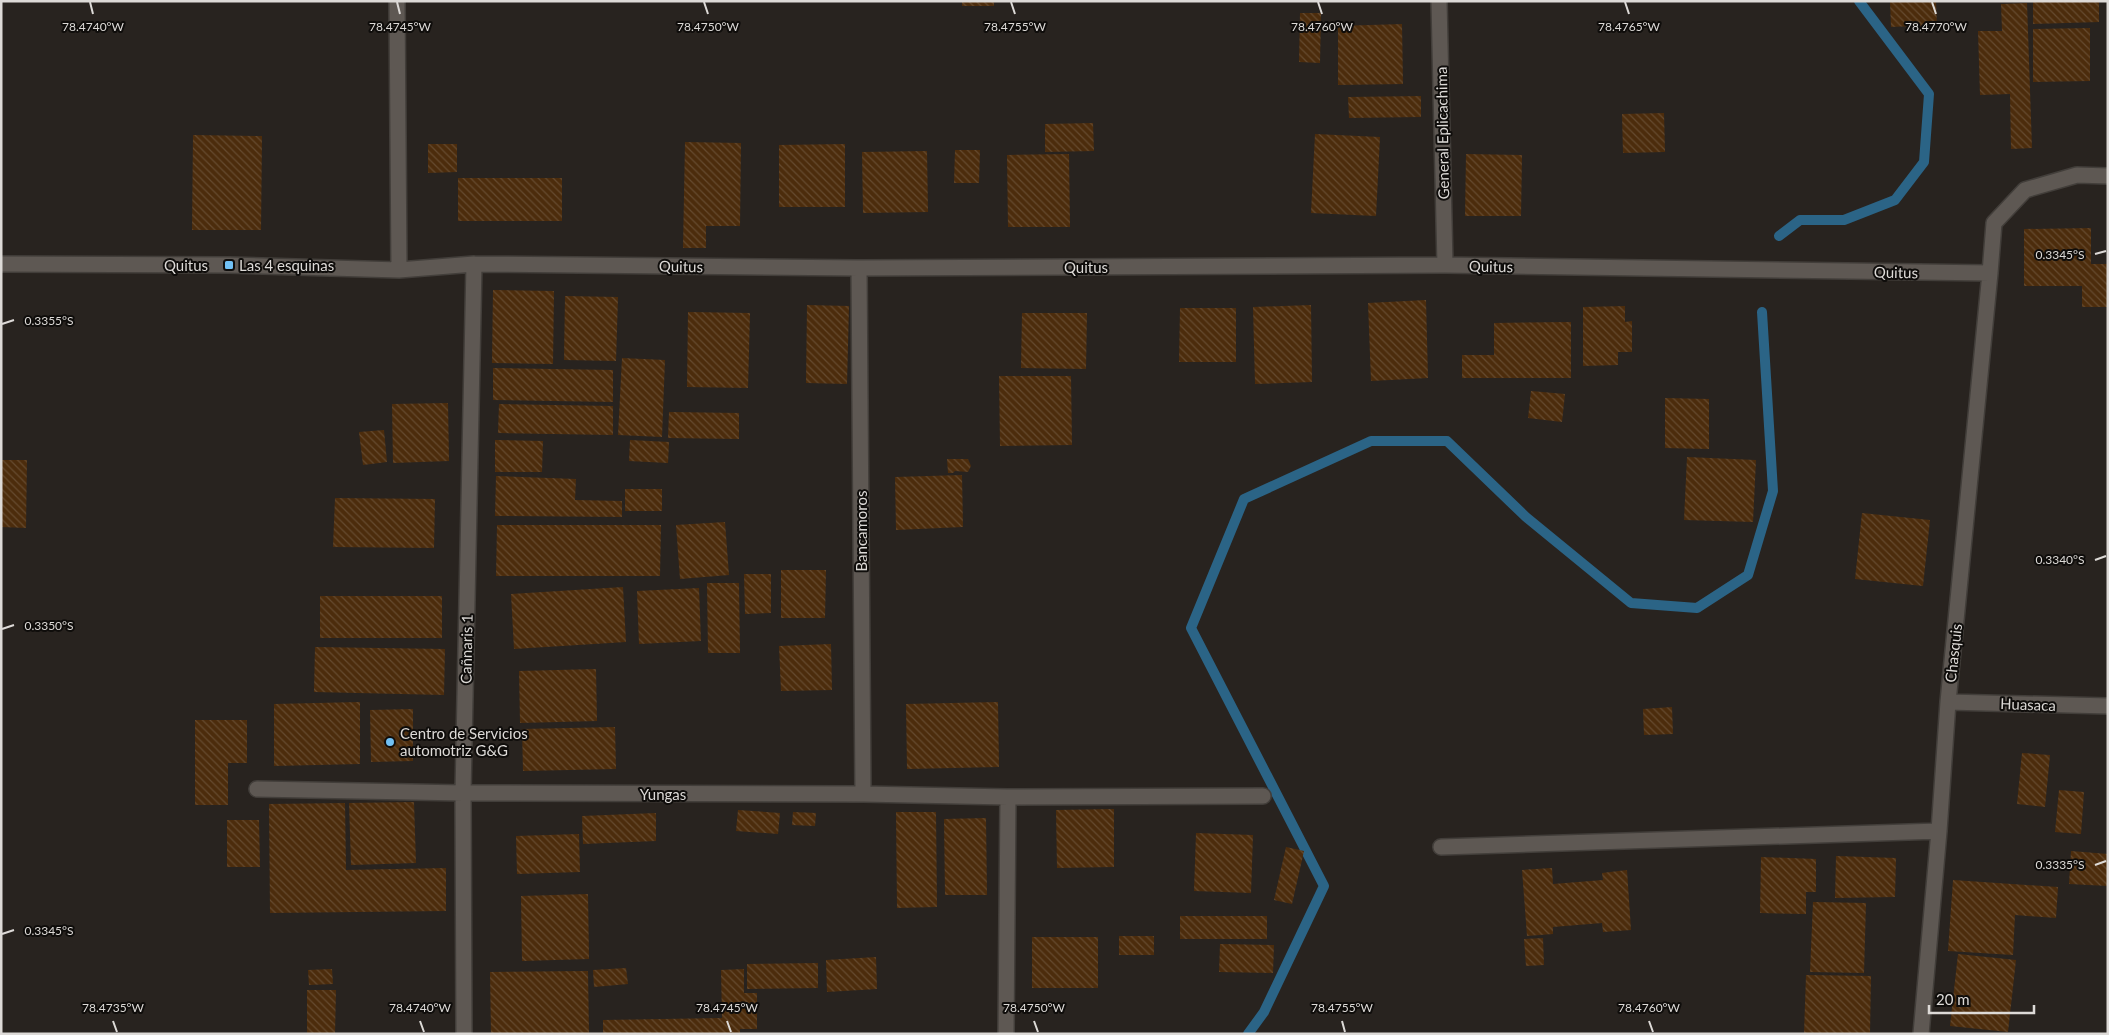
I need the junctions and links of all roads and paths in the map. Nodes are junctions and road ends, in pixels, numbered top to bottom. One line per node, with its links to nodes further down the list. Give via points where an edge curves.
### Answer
1 (397, 1): 8 (street)
2 (1439, 1): 6 (street, General Eplicachima)
3 (2108, 176): 9 (street, via 2077,175 2025,190 1994,223)
4 (1, 264): 8 (street, Quitus)
5 (474, 264): 7 (street, Quitus); 8 (street, Quitus); 13 (street, Cañnaris 1)
6 (1445, 265): 7 (street, Quitus); 9 (street, Quitus)
7 (859, 268): 14 (street, Bancamoros)
8 (399, 270)
9 (1990, 273): 10 (street, Chasquis)
10 (1948, 702): 11 (street, Huasaca); 17 (street, Chasquis)
11 (2108, 706)
12 (257, 789): 13 (street, Yungas)
13 (462, 793): 14 (street, Yungas); 19 (street, Cañnaris 1)
14 (862, 794): 16 (street, Yungas)
15 (1263, 796): 16 (street, Yungas)
16 (1008, 797): 20 (street)
17 (1940, 831): 18 (street); 21 (street, Chasquis)
18 (1441, 847)
19 (464, 1034)
20 (1006, 1034)
21 (1921, 1034)

